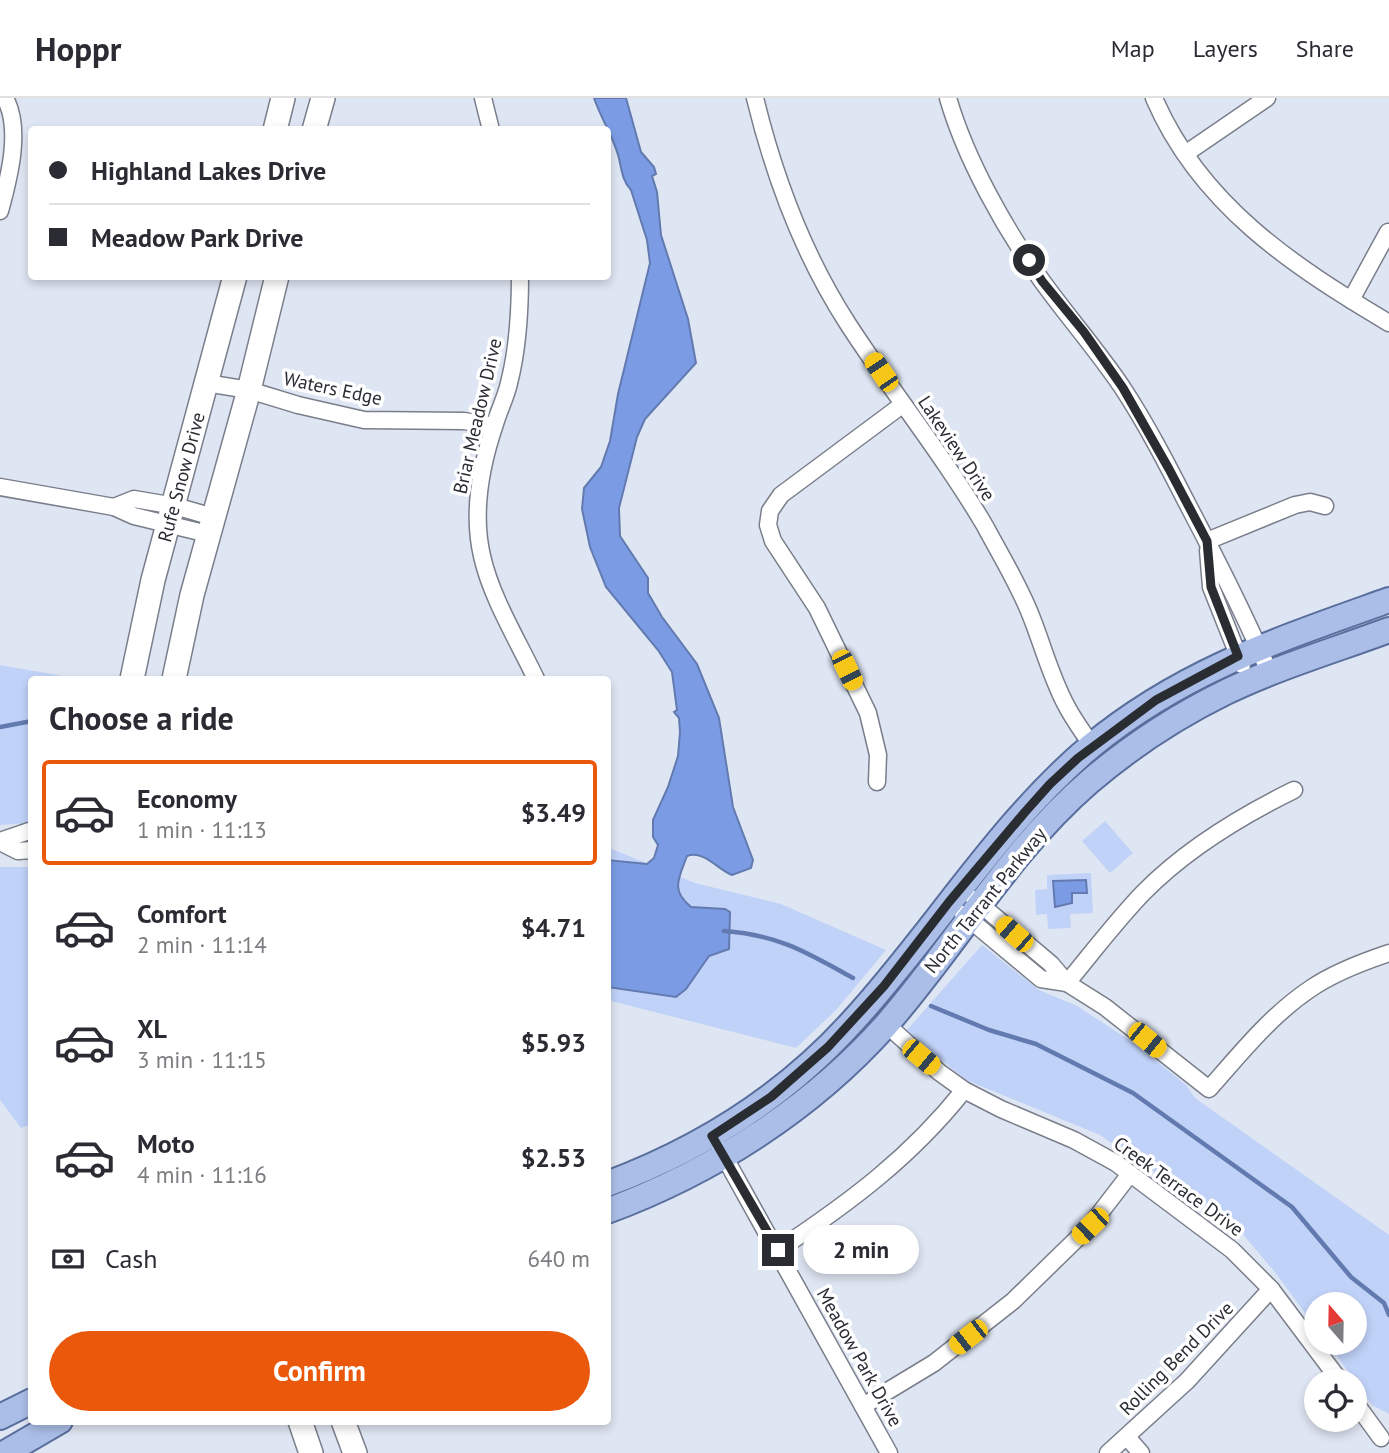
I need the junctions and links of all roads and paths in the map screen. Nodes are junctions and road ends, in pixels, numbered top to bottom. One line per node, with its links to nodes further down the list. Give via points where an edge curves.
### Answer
1 (5, 98): 13 (street, via 11,108 13,132)
2 (283, 98): 9 (main road)
3 (323, 98): 10 (main road)
4 (483, 98): 11 (street)
5 (755, 98): 22 (street, Lakeview Drive, via 780,178 819,275)
6 (948, 98): 28 (street, via 973,165 1004,220 1042,281 1123,388)
7 (1154, 98): 12 (street)
8 (1268, 98): 12 (street)
9 (276, 126)
10 (315, 126)
11 (490, 126)
12 (1185, 154): 18 (street, via 1215,194 1254,230 1298,267)
13 (0, 211)
14 (1388, 232): 18 (street)
15 (234, 280): 20 (main road, Rufe Snow Drive)
16 (276, 280): 21 (main road)
17 (520, 280): 23 (street, Briar Meadow Drive, via 509,385)
18 (1351, 300): 19 (street)
19 (1389, 323)
20 (206, 383): 21 (street, Waters Edge); 26 (main road, Rufe Snow Drive)
21 (248, 390): 23 (street, Waters Edge, via 364,420 464,421); 27 (main road)
22 (902, 405): 36 (street, Lakeview Drive, via 960,484 1006,564 1066,706); 37 (street, via 781,495 770,511 768,525 773,541 817,608 868,713 878,755)
23 (494, 426): 34 (street, Briar Meadow Drive, via 478,509 482,557)
24 (0, 487): 26 (street, via 114,507 134,499)
25 (1325, 506): 28 (street, via 1295,505)
26 (172, 515): 27 (street); 32 (main road, Rufe Snow Drive)
27 (211, 526): 33 (main road)
28 (1207, 541): 31 (street)
29 (1389, 600): 31 (main road, North Tarrant Parkway)
30 (1389, 630): 35 (main road, North Tarrant Parkway)
31 (1249, 651): 35 (street); 36 (main road, North Tarrant Parkway, via 1156,700)
32 (133, 676)
33 (175, 676)
34 (535, 676)
35 (1260, 678): 43 (main road, North Tarrant Parkway, via 1184,714 1116,759 1044,826)
36 (1092, 746): 42 (main road, North Tarrant Parkway, via 1050,784)
37 (877, 782)
38 (1294, 790): 45 (street, via 1231,824 1166,871)
39 (28, 832): 40 (street)
40 (0, 842): 41 (street, via 18,851)
41 (28, 850)
42 (955, 895): 43 (street); 48 (main road, North Tarrant Parkway, via 884,986 828,1047)
43 (975, 912): 45 (street, via 1041,979); 46 (main road, North Tarrant Parkway)
44 (1389, 953): 45 (street, via 1333,976 1291,1003 1209,1089 1105,1007)
45 (1066, 984)
46 (886, 1024): 47 (street, Creek Terrace Drive); 48 (main road, North Tarrant Parkway, via 793,1109)
47 (964, 1090): 49 (street, Creek Terrace Drive, via 1074,1140); 52 (street, via 920,1142 890,1168)
48 (718, 1146): 50 (main road, North Tarrant Parkway); 51 (main road, North Tarrant Parkway, via 669,1186); 52 (street, Meadow Park Drive)
49 (1130, 1174): 53 (street, Creek Terrace Drive, via 1232,1250); 56 (street, via 1090,1226 1013,1301 934,1363)
50 (611, 1182)
51 (611, 1209)
52 (778, 1250): 56 (street, Meadow Park Drive)
53 (1272, 1289): 54 (street, Creek Terrace Drive); 62 (street, Rolling Bend Drive, via 1187,1381)
54 (1331, 1369)
55 (28, 1403): 57 (main road)
56 (863, 1406): 67 (street, Meadow Park Drive)
57 (0, 1418)
58 (1367, 1419): 63 (street)
59 (53, 1425): 64 (main road)
60 (302, 1425): 65 (main road)
61 (344, 1425): 66 (main road)
62 (1127, 1437): 68 (street, Rolling Bend Drive); 69 (street)
63 (1381, 1438)
64 (5, 1453)
65 (312, 1453)
66 (355, 1453)
67 (889, 1453)
68 (1108, 1453)
69 (1142, 1453)

